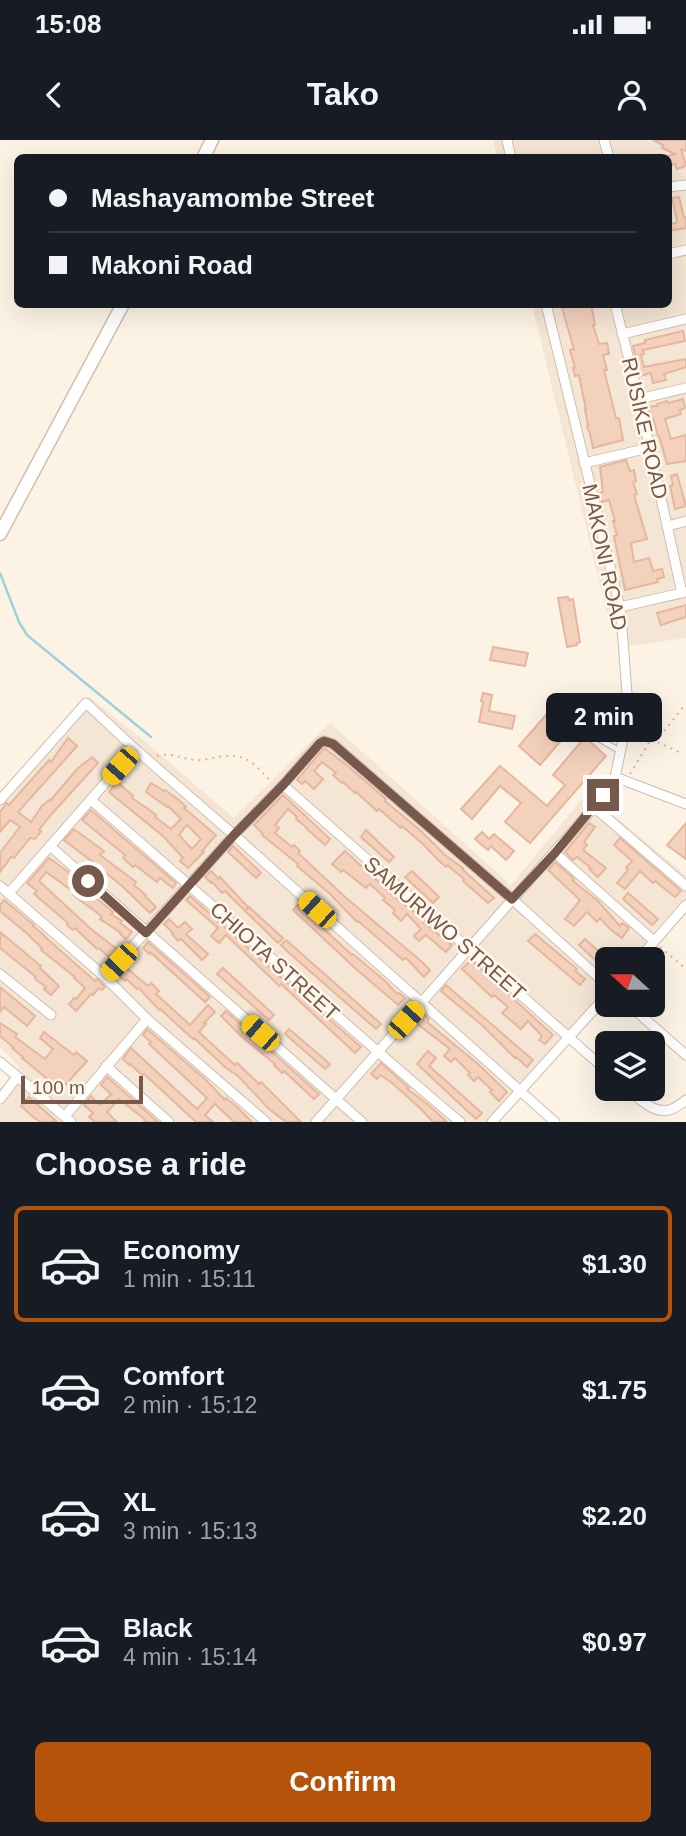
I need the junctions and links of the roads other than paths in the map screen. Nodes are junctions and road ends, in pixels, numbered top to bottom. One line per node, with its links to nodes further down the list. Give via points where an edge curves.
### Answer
1 (121, 308): 12 (main road)
2 (547, 308): 9 (street, MAKONI ROAD)
3 (616, 308): 5 (street, RUSIKE ROAD)
4 (686, 318): 5 (street)
5 (622, 334): 7 (street, RUSIKE ROAD)
6 (686, 388): 7 (street)
7 (639, 399): 8 (street, RUSIKE ROAD)
8 (649, 448): 9 (street); 11 (street, RUSIKE ROAD)
9 (584, 463): 14 (street, MAKONI ROAD)
10 (686, 521): 11 (street)
11 (668, 526): 13 (street, RUSIKE ROAD)
12 (0, 534)
13 (684, 592): 14 (street)
14 (620, 607): 17 (street, MAKONI ROAD, via 628,707)
15 (557, 709): 17 (lane, via 578,727)
16 (135, 749): 20 (street, via 86,703); 21 (street); 24 (street)
17 (621, 751): 18 (street, MAKONI ROAD)
18 (615, 777): 22 (street); 23 (street, MAKONI ROAD)
19 (280, 787): 24 (street); 31 (street, via 320,743 328,741); 36 (street, SAMURIWO STREET)
20 (0, 800)
21 (91, 800): 25 (street); 27 (street, CHIOTA STREET)
22 (686, 804)
23 (594, 807): 26 (street, MAKONI ROAD); 29 (street)
24 (234, 835): 27 (street); 40 (street)
25 (50, 846): 30 (street); 33 (street)
26 (555, 853): 31 (street, MAKONI ROAD); 34 (street)
27 (189, 884): 33 (street); 46 (street, CHIOTA STREET)
28 (0, 886): 30 (street)
29 (686, 886)
30 (9, 893): 39 (street)
31 (512, 899): 36 (street, MAKONI ROAD); 38 (street)
32 (686, 905): 34 (street)
33 (146, 933): 39 (street); 54 (street)
34 (654, 942): 35 (street)
35 (650, 947)
36 (468, 949): 40 (street, MAKONI ROAD); 45 (street, SAMURIWO STREET)
37 (0, 974): 42 (street)
38 (595, 974)
39 (105, 977): 44 (street)
40 (421, 1003): 46 (street, MAKONI ROAD); 52 (street)
41 (595, 1008): 45 (street)
42 (51, 1015)
43 (643, 1017): 47 (street)
44 (148, 1019): 50 (street); 59 (street)
45 (569, 1036): 48 (street, SAMURIWO STREET); 52 (street)
46 (377, 1052): 54 (street, MAKONI ROAD); 62 (street, CHIOTA STREET)
47 (686, 1055)
48 (595, 1060)
49 (0, 1062): 51 (street)
50 (106, 1066): 57 (street); 58 (street)
51 (17, 1077): 53 (street); 57 (street)
52 (521, 1091): 63 (street); 64 (street)
53 (0, 1099)
54 (336, 1099): 60 (street, MAKONI ROAD); 61 (street)
55 (686, 1100): 56 (street, via 664,1111)
56 (642, 1101)
57 (68, 1119)
58 (169, 1122)
59 (266, 1122)
60 (316, 1122)
61 (362, 1122)
62 (460, 1122)
63 (492, 1122)
64 (555, 1122)

